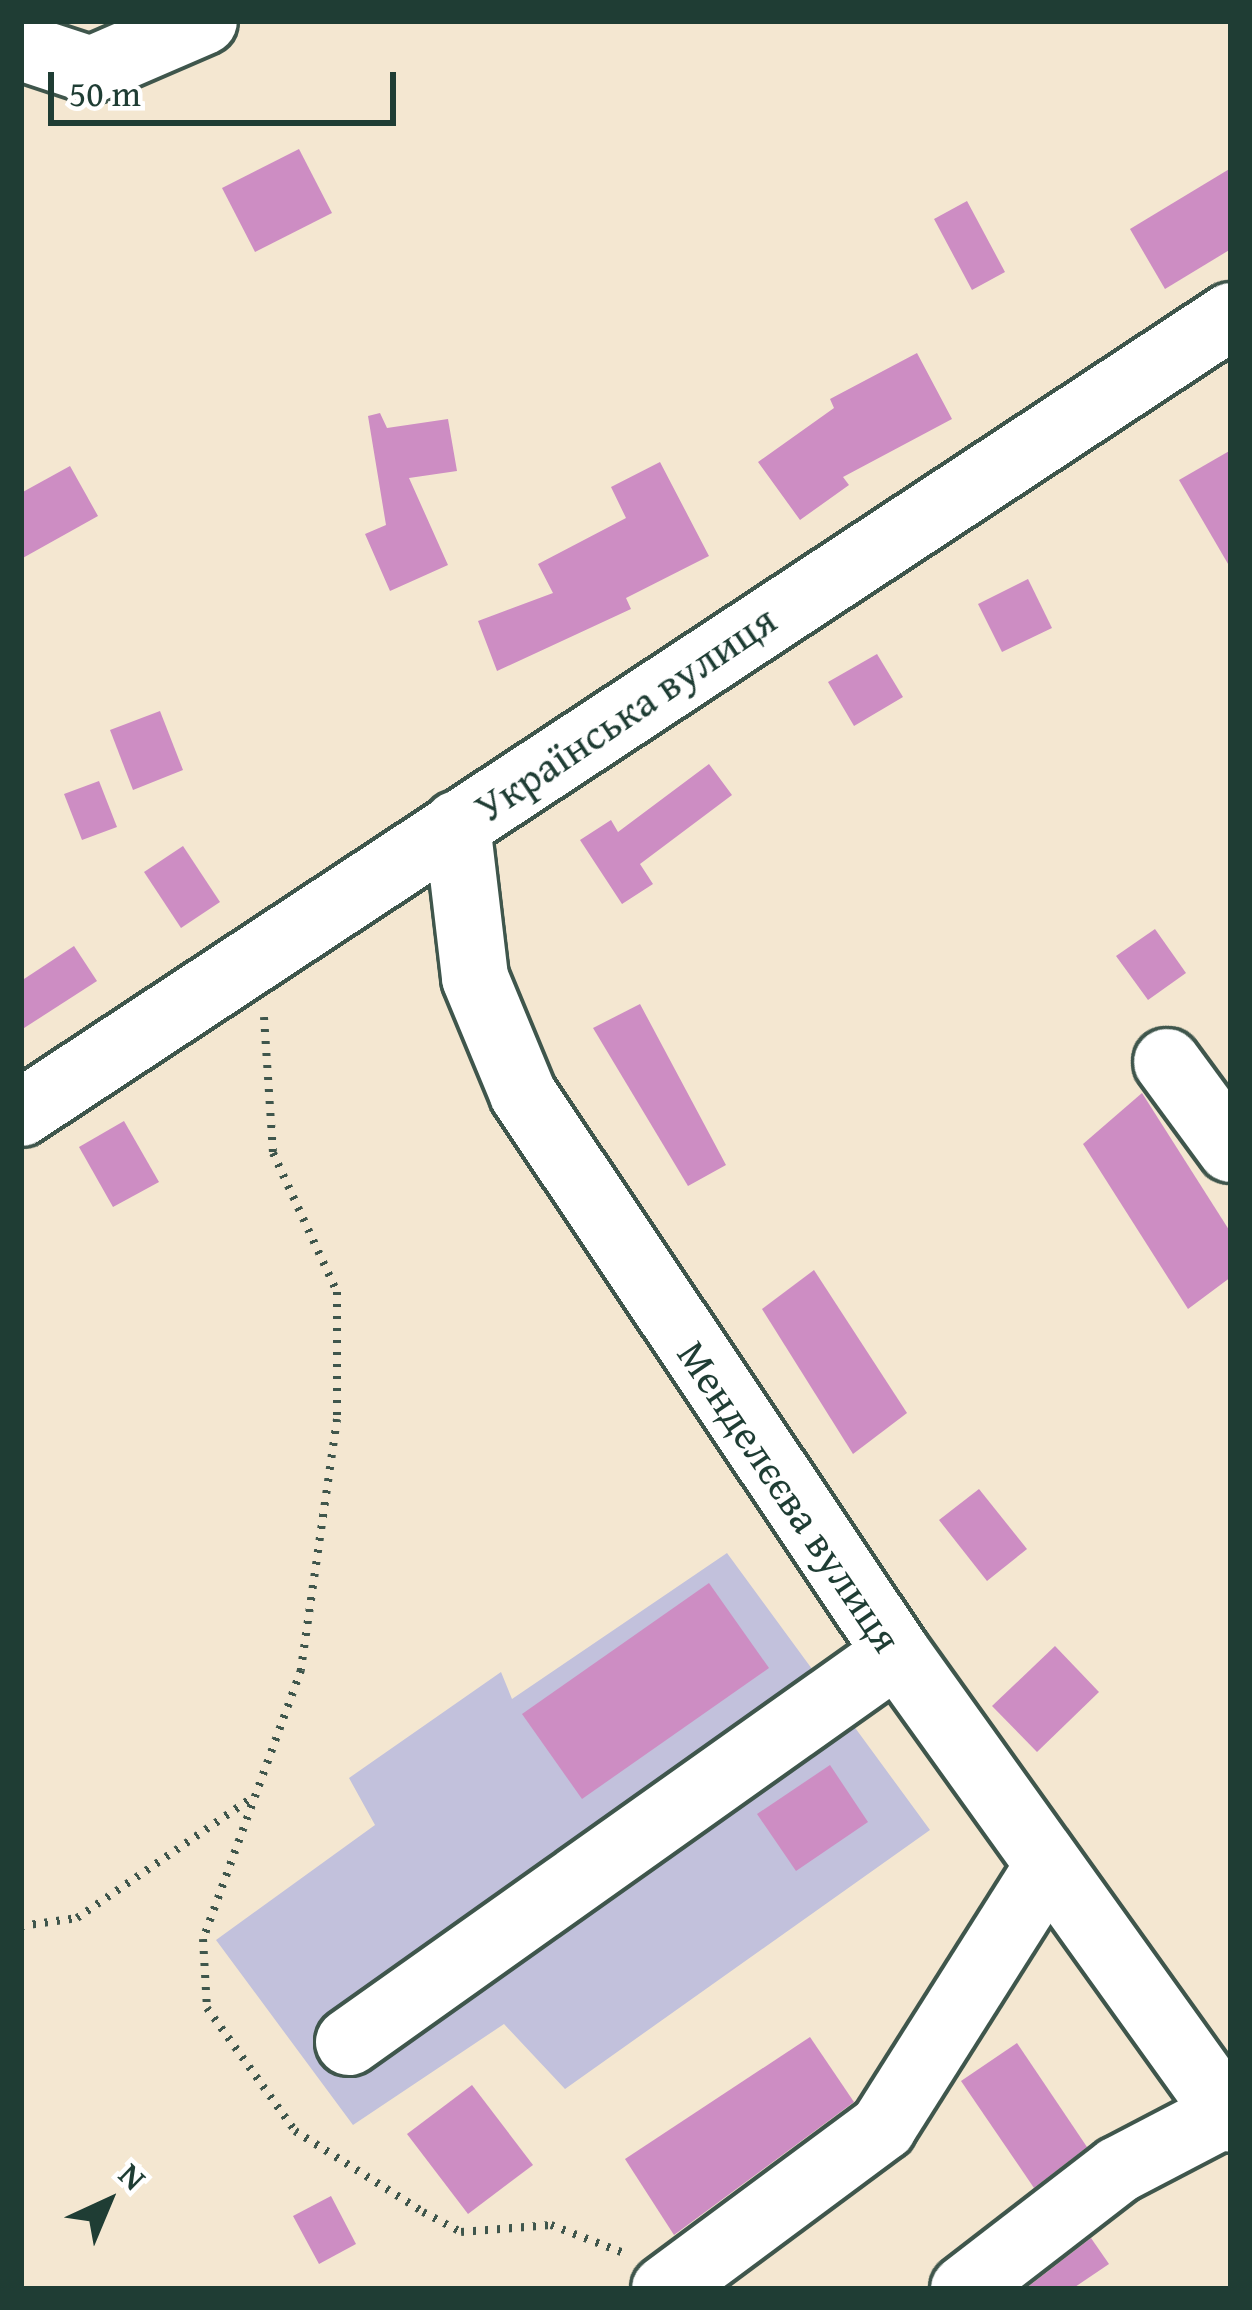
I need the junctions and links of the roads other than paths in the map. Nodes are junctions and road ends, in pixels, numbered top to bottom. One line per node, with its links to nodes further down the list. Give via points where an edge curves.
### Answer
1 (204, 21): 2 (street, via 91,70)
2 (21, 47)
3 (1231, 316): 4 (street, Українська вулиця)
4 (457, 824): 6 (street, Українська вулиця); 8 (street, Менделєєва вулиця, via 475,978 523,1094)
5 (1167, 1062): 7 (street)
6 (21, 1113)
7 (1231, 1149)
8 (897, 1653): 9 (street, Менделєєва вулиця); 10 (street)
9 (1047, 1868): 11 (street, Менделєєва вулиця); 12 (street, via 883,2127)
10 (350, 2042)
11 (1229, 2116): 13 (street, via 1118,2170)
12 (666, 2288)
13 (964, 2289)

